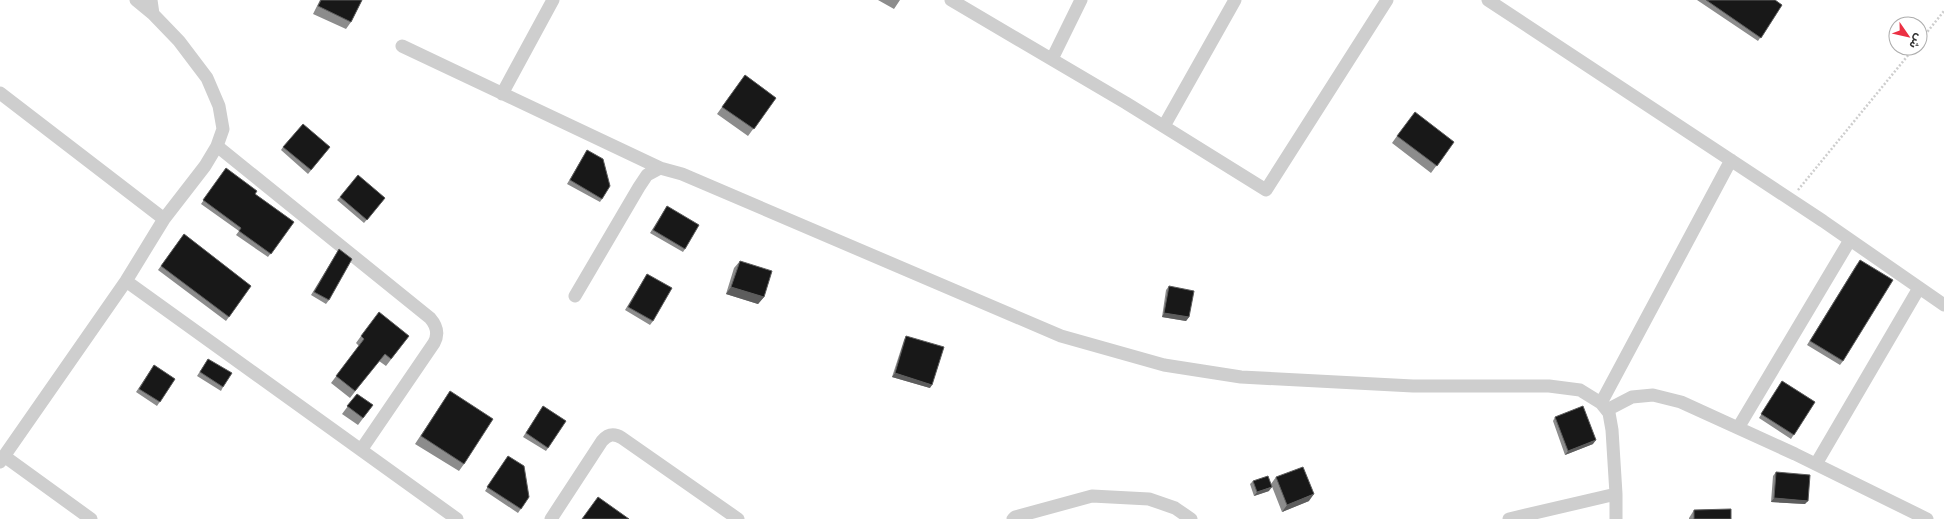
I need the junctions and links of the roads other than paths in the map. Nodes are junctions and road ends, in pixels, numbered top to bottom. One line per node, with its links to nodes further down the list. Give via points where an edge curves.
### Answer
1 (136, 0): 9 (street)
2 (151, 0): 9 (street)
3 (553, 0): 13 (street)
4 (951, 0): 11 (street)
5 (1081, 0): 11 (street)
6 (1235, 0): 14 (street)
7 (1387, 0): 14 (street, via 1266,190)
8 (1488, 0): 16 (street)
9 (153, 14): 15 (street, via 179,41 207,78 219,106 223,129)
10 (402, 46): 13 (street)
11 (1052, 59): 14 (street)
12 (0, 93): 18 (street)
13 (502, 94): 17 (street)
14 (1164, 126)
15 (217, 146): 18 (street, via 205,166); 26 (street, via 430,318 435,325 437,334 434,343)
16 (1731, 160): 19 (street); 24 (street)
17 (660, 168): 22 (street, via 647,175 639,186); 24 (street, via 682,174 1062,336 1164,365 1241,377 1413,386 1549,386 1580,390)
18 (164, 219): 20 (street)
19 (1850, 240): 21 (street); 25 (street)
20 (126, 281): 26 (street); 27 (street)
21 (1919, 288): 23 (street); 28 (street)
22 (575, 296)
23 (1944, 305)
24 (1604, 407): 25 (street, via 1632,398 1653,395 1681,402); 29 (street, via 1609,414 1612,430)
25 (1738, 428): 28 (street)
26 (361, 450): 31 (street)
27 (2, 459): 30 (street)
28 (1816, 464): 38 (street)
29 (1616, 494): 36 (street); 37 (street)
30 (91, 519)
31 (456, 519)
32 (551, 519): 33 (street, via 602,441 614,435 622,438)
33 (738, 519)
34 (1012, 519): 35 (street, via 1092,496 1149,499 1175,508)
35 (1191, 519)
36 (1509, 519)
37 (1616, 519)
38 (1927, 519)

